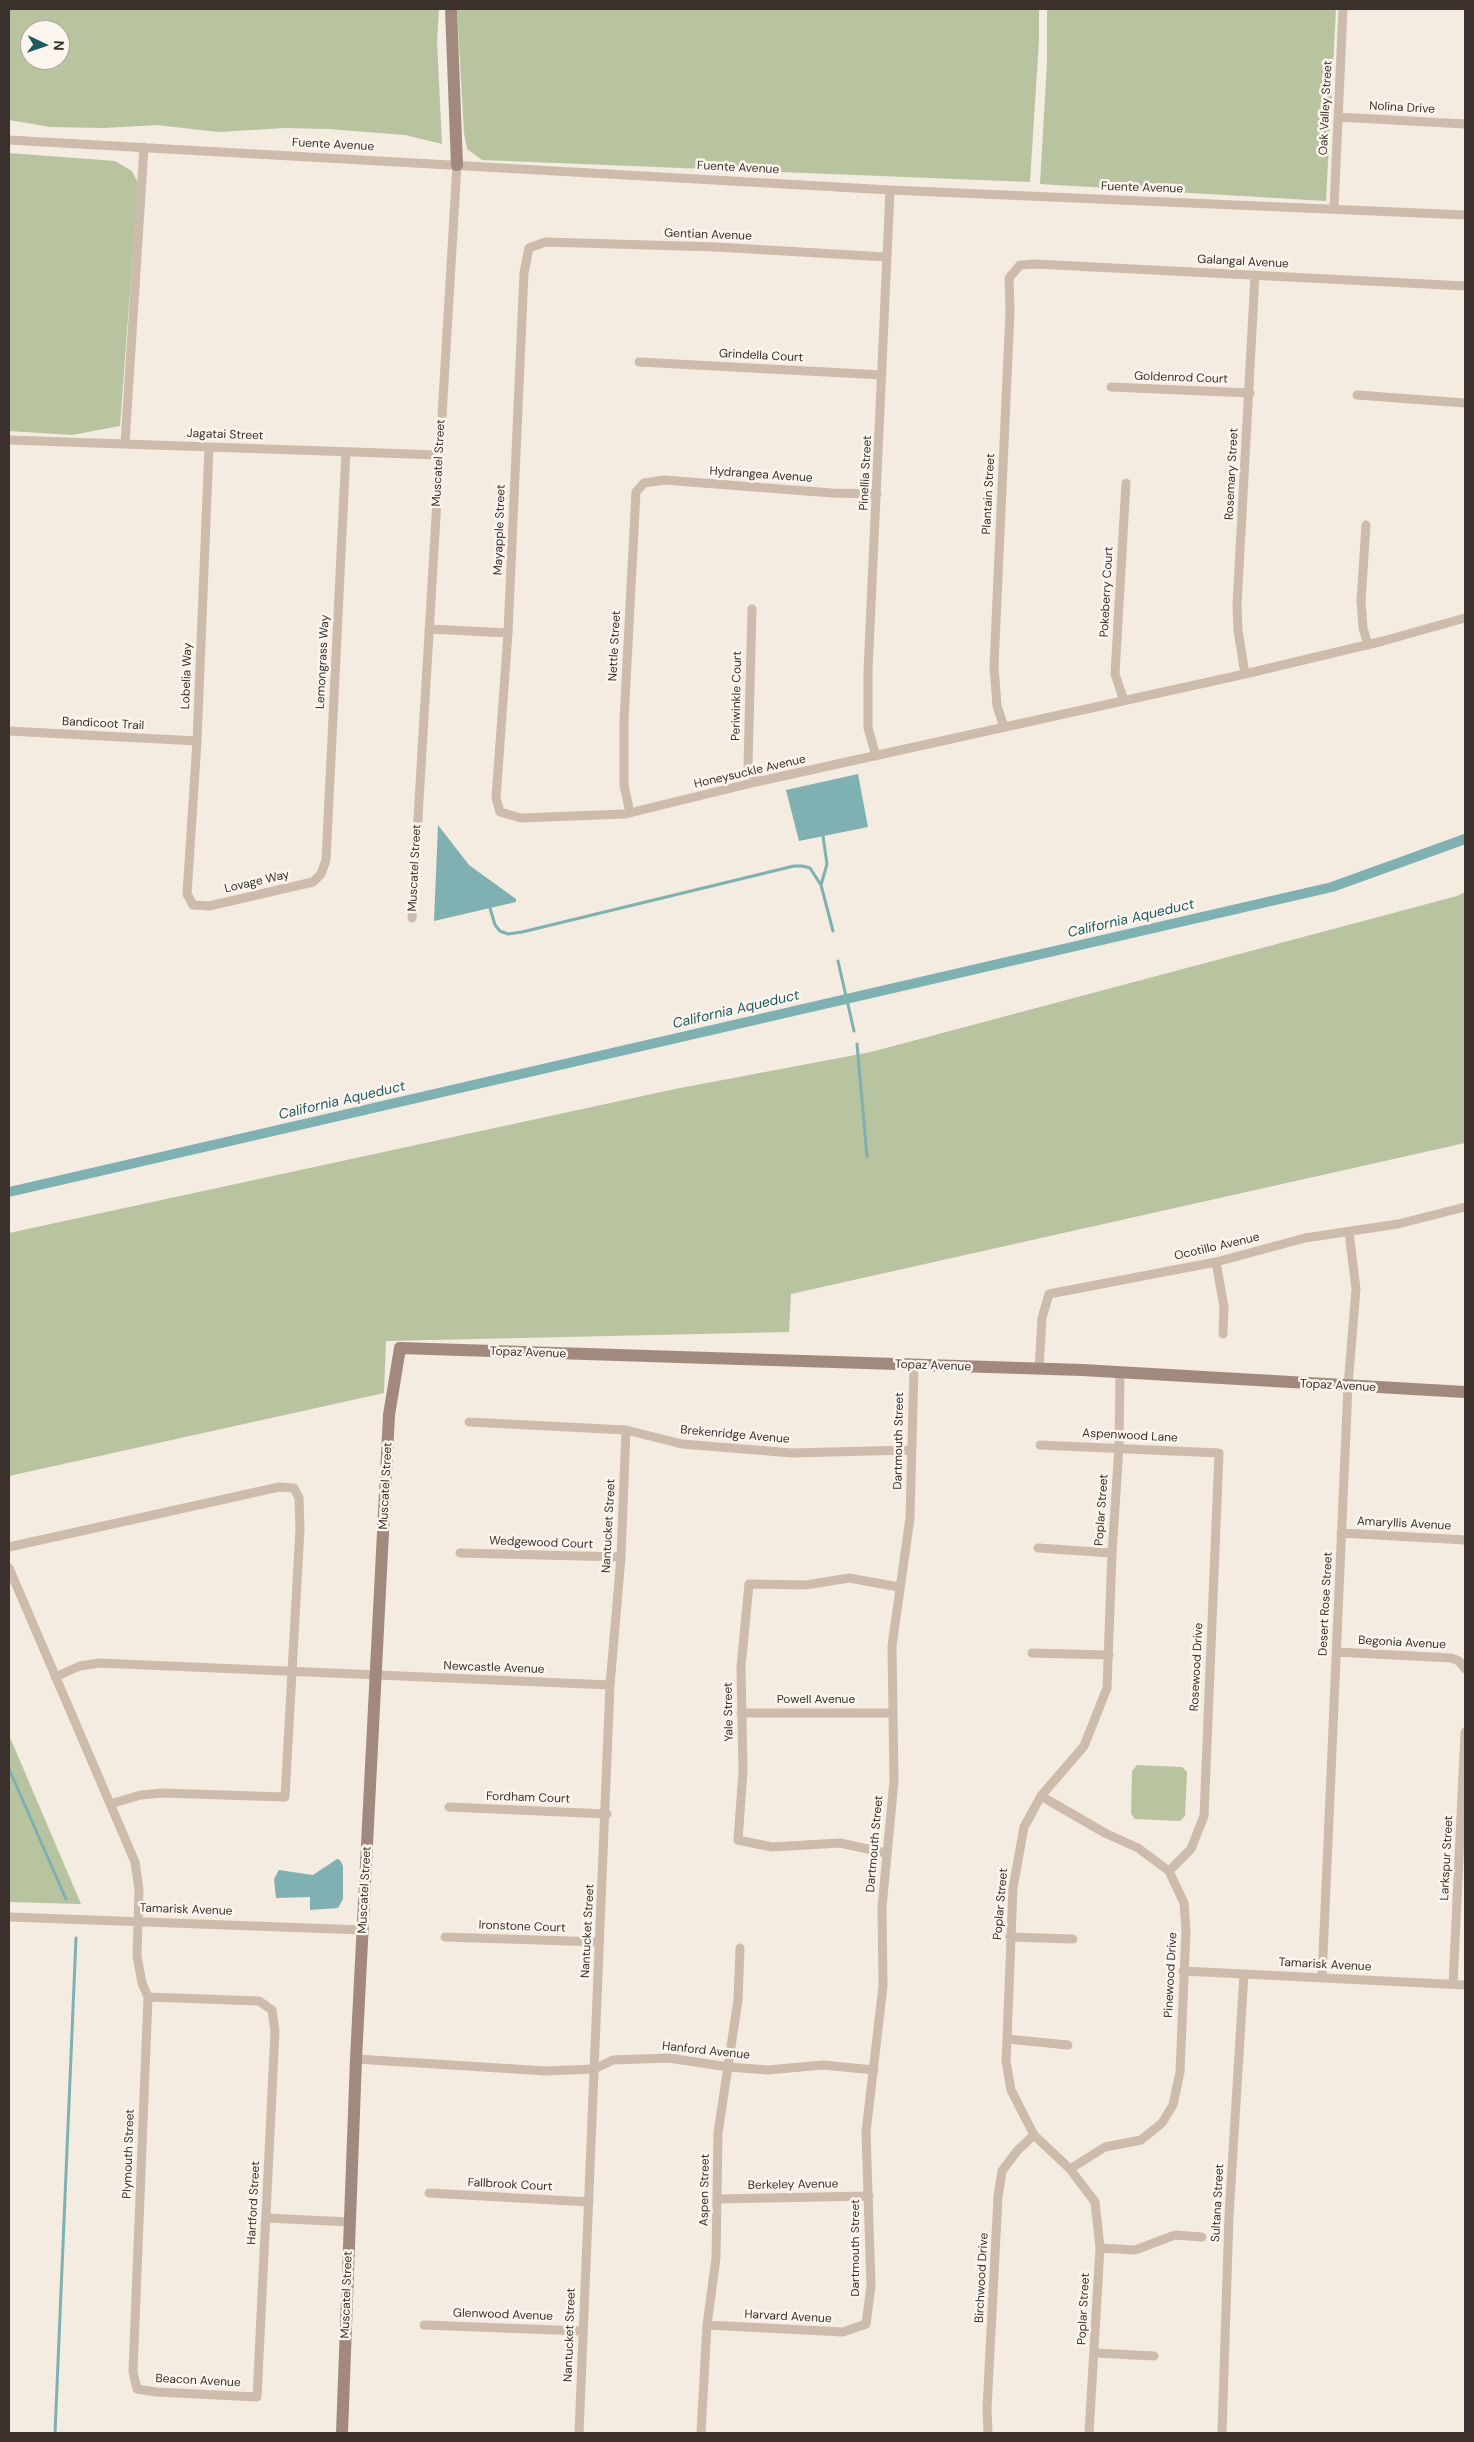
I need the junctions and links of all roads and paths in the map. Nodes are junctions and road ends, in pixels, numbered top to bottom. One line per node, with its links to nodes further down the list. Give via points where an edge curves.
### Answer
1 (451, 9): 7 (street, Muscatel Street)
2 (1343, 9): 3 (street, Oak Valley Street)
3 (1338, 117): 4 (street, Nolina Drive); 9 (street, Oak Valley Street)
4 (1465, 124)
5 (9, 140): 6 (street, Fuente Avenue)
6 (144, 148): 7 (street, Fuente Avenue); 23 (street)
7 (457, 164): 8 (street, Fuente Avenue); 26 (street, Muscatel Street)
8 (890, 190): 9 (street, Fuente Avenue); 12 (street, Pinellia Street)
9 (1334, 208): 10 (street, Fuente Avenue)
10 (1465, 215)
11 (529, 248): 12 (street, Gentian Avenue, via 555,242); 34 (street, Mayapple Street, via 524,272)
12 (886, 257): 17 (street, Pinellia Street)
13 (1020, 266): 14 (street, Galangal Avenue, via 1035,264); 38 (street, Plantain Street, via 1009,278 994,666 997,706)
14 (1255, 275): 15 (street, Galangal Avenue); 19 (street, Rosemary Street)
15 (1465, 286)
16 (638, 362): 17 (street, Grindella Court)
17 (882, 375): 29 (street, Pinellia Street)
18 (1111, 387): 19 (street, Goldenrod Court)
19 (1250, 393): 36 (street, Rosemary Street, via 1237,605)
20 (1357, 395): 21 (street)
21 (1465, 403)
22 (9, 440): 23 (street, Jagatai Street)
23 (125, 444): 24 (street, Jagatai Street)
24 (209, 446): 25 (street, Jagatai Street); 40 (street, Lobelia Way)
25 (346, 452): 26 (street, Jagatai Street); 45 (street, Lemongrass Way, via 326,860)
26 (439, 455): 33 (street, Muscatel Street)
27 (644, 483): 29 (street, Hydrangea Avenue, via 664,480); 44 (street, Nettle Street, via 636,492 624,720 624,785)
28 (1126, 483): 37 (street, Pokeberry Court, via 1115,674)
29 (877, 494): 41 (street, Pinellia Street, via 868,671 868,728)
30 (1366, 525): 35 (street, via 1361,601)
31 (752, 609): 42 (street, Periwinkle Court, via 748,765)
32 (1465, 618): 35 (street, Honeysuckle Avenue)
33 (429, 629): 34 (street); 47 (street, Muscatel Street)
34 (508, 633): 43 (street, Mayapple Street, via 496,798)
35 (1368, 645): 36 (street, Honeysuckle Avenue)
36 (1245, 674): 37 (street, Honeysuckle Avenue)
37 (1124, 701): 38 (street, Honeysuckle Avenue)
38 (1004, 727): 41 (street, Honeysuckle Avenue)
39 (9, 731): 40 (street, Bandicoot Trail)
40 (196, 741): 46 (street, Lobelia Way, via 187,894)
41 (876, 756): 42 (street, Honeysuckle Avenue)
42 (756, 782): 44 (street, Honeysuckle Avenue)
43 (500, 812): 44 (street, Honeysuckle Avenue, via 521,818)
44 (630, 813)
45 (322, 874): 46 (street, Lovage Way, via 313,882 209,906)
46 (194, 905)
47 (412, 918)
48 (1465, 1207): 49 (street, Ocotillo Avenue, via 1398,1224)
49 (1349, 1232): 50 (street, Ocotillo Avenue, via 1305,1238); 56 (street, Desert Rose Street, via 1356,1289)
50 (1216, 1262): 51 (street, via 1224,1307); 54 (street, Ocotillo Avenue, via 1049,1294 1042,1318)
51 (1223, 1334)
52 (400, 1348): 53 (street, Topaz Avenue); 78 (street, Muscatel Street, via 389,1415)
53 (914, 1366): 54 (street, Topaz Avenue); 62 (street, Dartmouth Street)
54 (1039, 1369): 55 (street, Topaz Avenue)
55 (1120, 1373): 56 (street, Topaz Avenue); 61 (street, Poplar Street)
56 (1348, 1386): 57 (street, Topaz Avenue); 64 (street, Desert Rose Street)
57 (1465, 1392)
58 (469, 1422): 59 (street, Brekenridge Avenue)
59 (626, 1430): 62 (street, Brekenridge Avenue, via 682,1444 792,1453); 70 (street, Nantucket Street)
60 (1040, 1444): 61 (street, Aspenwood Lane)
61 (1119, 1447): 63 (street, Aspenwood Lane); 69 (street, Poplar Street)
62 (910, 1450): 72 (street, Dartmouth Street, via 910,1518)
63 (1219, 1453): 89 (street, Rosewood Drive, via 1204,1816 1191,1849)
64 (1341, 1533): 65 (street, Amaryllis Avenue); 73 (street, Desert Rose Street)
65 (1465, 1540)
66 (9, 1547): 77 (street, via 280,1487 294,1488 300,1498 300,1529)
67 (1038, 1548): 69 (street)
68 (460, 1553): 70 (street, Wedgewood Court)
69 (1112, 1553): 75 (street, Poplar Street)
70 (621, 1558): 80 (street, Nantucket Street)
71 (9, 1568): 79 (street, Plymouth Street)
72 (899, 1587): 81 (street, Dartmouth Street, via 892,1646); 82 (street, Yale Street, via 849,1578 806,1585 749,1584 741,1667)
73 (1336, 1652): 76 (street, Begonia Avenue, via 1451,1658); 100 (street, Desert Rose Street)
74 (1032, 1653): 75 (street)
75 (1109, 1655): 84 (street, Poplar Street, via 1107,1688 1084,1746)
76 (1465, 1668)
77 (292, 1671): 78 (street, Newcastle Avenue); 79 (street, Newcastle Avenue, via 99,1664 80,1666); 85 (street, via 285,1797 162,1793)
78 (377, 1676): 80 (street, Newcastle Avenue); 92 (street, Muscatel Street)
79 (55, 1677): 85 (street, Plymouth Street)
80 (610, 1686): 87 (street, Nantucket Street)
81 (891, 1712): 82 (street, Powell Avenue); 88 (street, Dartmouth Street, via 894,1781)
82 (741, 1713): 88 (street, Yale Street, via 743,1771 738,1840 772,1847 840,1843)
83 (1465, 1732): 101 (street, Larkspur Street)
84 (1041, 1796): 89 (street, via 1138,1848); 94 (street, Poplar Street, via 1024,1826 1013,1888)
85 (110, 1804): 91 (street, Plymouth Street, via 135,1862 139,1890)
86 (449, 1807): 87 (street, Fordham Court)
87 (607, 1814): 96 (street, Nantucket Street)
88 (886, 1852): 109 (street, Dartmouth Street, via 882,1908 883,1986)
89 (1170, 1871): 98 (street, Pinewood Drive, via 1184,1903)
90 (9, 1917): 91 (street, Tamarisk Avenue)
91 (138, 1921): 92 (street, Tamarisk Avenue); 103 (street, Plymouth Street, via 137,1956)
92 (362, 1930): 106 (street, Muscatel Street)
93 (445, 1937): 96 (street, Ironstone Court)
94 (1010, 1937): 95 (street); 104 (street, Poplar Street)
95 (1073, 1939)
96 (599, 1942): 108 (street, Nantucket Street)
97 (740, 1948): 107 (street, Aspen Street, via 738,2000)
98 (1183, 1971): 99 (street, Tamarisk Avenue); 111 (street, Pinewood Drive, via 1180,2072 1174,2105 1162,2123 1141,2140 1105,2147)
99 (1244, 1974): 100 (street, Tamarisk Avenue); 133 (street, Sultana Street, via 1229,2216)
100 (1322, 1978): 101 (street, Tamarisk Avenue)
101 (1453, 1984): 102 (street, Tamarisk Avenue)
102 (1465, 1985)
103 (148, 1997): 116 (street, Hartford Street, via 259,2001 272,2010 275,2031); 126 (street, Plymouth Street, via 133,2372)
104 (1006, 2039): 105 (street); 110 (street, Poplar Street, via 1011,2090)
105 (1068, 2046)
106 (356, 2059): 108 (street, Hanford Avenue, via 546,2071); 117 (street, Muscatel Street)
107 (728, 2067): 108 (street, Hanford Avenue, via 669,2058 613,2060); 109 (street, Hanford Avenue, via 768,2070 823,2065); 114 (street, Aspen Street, via 718,2133)
108 (594, 2069): 115 (street, Nantucket Street)
109 (874, 2070): 113 (street, Dartmouth Street, via 866,2132)
110 (1034, 2136): 111 (street, Poplar Street); 131 (street, Birchwood Drive, via 1017,2151 1002,2172 998,2197)
111 (1070, 2169): 119 (street, Poplar Street, via 1094,2202)
112 (429, 2192): 115 (street, Fallbrook Court)
113 (869, 2196): 114 (street, Berkeley Avenue); 120 (street, Dartmouth Street, via 871,2286)
114 (718, 2198): 122 (street, Aspen Street, via 716,2258)
115 (589, 2202): 123 (street, Nantucket Street)
116 (266, 2218): 117 (street); 127 (street, Hartford Street)
117 (350, 2222): 128 (street, Muscatel Street)
118 (1202, 2237): 119 (street, via 1175,2235 1135,2250)
119 (1100, 2248): 124 (street, Poplar Street)
120 (866, 2324): 122 (street, Harvard Avenue, via 843,2332)
121 (424, 2325): 123 (street, Glenwood Avenue)
122 (707, 2325): 130 (street, Aspen Street)
123 (582, 2331): 129 (street, Nantucket Street)
124 (1094, 2353): 125 (street); 132 (street, Poplar Street)
125 (1154, 2356)
126 (137, 2389): 127 (street, Beacon Avenue)
127 (257, 2397)
128 (342, 2433)
129 (579, 2433)
130 (701, 2433)
131 (988, 2433)
132 (1089, 2433)
133 (1222, 2433)

